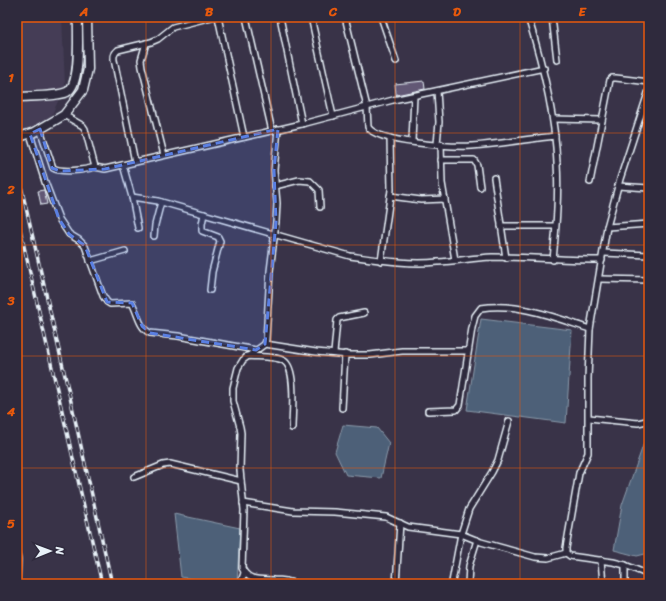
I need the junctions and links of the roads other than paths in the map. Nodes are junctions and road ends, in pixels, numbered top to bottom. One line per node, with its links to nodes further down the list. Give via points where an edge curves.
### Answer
1 (78, 17): 18 (main road, via 77,72)
2 (87, 17): 23 (main road, via 88,69 82,90)
3 (212, 17): 12 (street)
4 (218, 17): 37 (street)
5 (246, 17): 33 (street)
6 (280, 17): 30 (street)
7 (311, 17): 27 (street)
8 (345, 17): 24 (street)
9 (381, 17): 15 (street)
10 (528, 17): 16 (street)
11 (552, 17): 14 (street)
12 (190, 20): 13 (street, via 173,27 158,39)
13 (146, 43): 41 (street, via 142,67); 43 (street, via 118,50 113,56)
14 (557, 60)
15 (396, 61)
16 (544, 68): 20 (street); 28 (street)
17 (649, 82): 29 (street, via 612,78)
18 (72, 87): 22 (main road, via 68,92 59,94); 23 (main road)
19 (649, 90): 25 (street)
20 (437, 91): 21 (street); 40 (street)
21 (414, 96): 24 (street); 39 (street)
22 (17, 97)
23 (72, 106): 26 (main road)
24 (367, 107): 27 (street); 38 (street, via 369,129)
25 (646, 108): 49 (street)
26 (64, 115): 31 (main road); 45 (street, via 85,129)
27 (333, 116): 30 (street)
28 (553, 119): 29 (street); 35 (street)
29 (602, 120): 47 (street)
30 (302, 124): 32 (street)
31 (40, 129): 34 (main road); 45 (street, via 53,168 60,171)
32 (278, 129): 33 (street); 48 (street)
33 (272, 131): 37 (street)
34 (30, 134): 36 (main road); 72 (street, via 59,219 69,234 85,246)
35 (555, 136): 40 (street, via 472,146); 60 (street)
36 (19, 137)
37 (244, 137): 41 (street)
38 (390, 138): 39 (street); 52 (street)
39 (412, 141): 40 (street)
40 (439, 144): 42 (street)
41 (164, 156): 43 (street)
42 (441, 160): 50 (street, via 474,160 477,164); 54 (street)
43 (135, 162): 44 (street)
44 (123, 165): 45 (street, via 105,169); 53 (street)
45 (95, 168)
46 (494, 178): 59 (street)
47 (590, 182)
48 (275, 186): 56 (street, via 299,180 310,181 319,190); 63 (street)
49 (618, 186): 51 (street); 61 (street)
50 (480, 187)
51 (649, 188)
52 (390, 196): 54 (street, via 421,200); 73 (street)
53 (132, 197): 55 (street); 62 (street)
54 (445, 199): 69 (street)
55 (161, 202): 57 (street); 64 (street)
56 (320, 207)
57 (204, 214): 63 (street); 76 (street, via 202,231 218,237 220,241)
58 (649, 224): 61 (street)
59 (501, 226): 60 (street); 68 (street)
60 (556, 226): 70 (street)
61 (607, 227): 66 (street)
62 (138, 228)
63 (275, 235): 73 (street, via 350,256); 79 (street)
64 (154, 236)
65 (125, 251): 72 (street)
66 (603, 253): 67 (street); 71 (street)
67 (649, 255)
68 (506, 258): 69 (street); 70 (street)
69 (455, 260): 73 (street, via 410,263)
70 (552, 260): 71 (street)
71 (602, 260): 74 (street)
72 (90, 261): 80 (street, via 105,300 110,304 132,304 145,331)
73 (381, 261)
74 (599, 279): 75 (street); 78 (street)
75 (649, 280)
76 (210, 290)
77 (364, 313): 82 (street, via 337,320)
78 (590, 329): 81 (street, via 512,307 481,308 475,316); 87 (street)
79 (265, 344): 80 (street); 82 (street)
80 (256, 350): 84 (street)
81 (468, 351): 83 (street); 86 (street, via 458,408 450,411)
82 (334, 354): 83 (street)
83 (345, 354): 85 (street)
84 (247, 356): 90 (street, via 283,360 290,367); 92 (street, via 238,368 232,396 240,427)
85 (342, 408)
86 (428, 411)
87 (589, 418): 88 (street, via 638,423); 97 (street, via 588,452 579,473)
88 (649, 418)
89 (509, 421): 95 (street, via 498,460 469,509)
90 (292, 428)
91 (134, 477): 92 (street, via 170,464)
92 (241, 481): 93 (street)
93 (243, 504): 94 (street, via 292,511 371,515); 101 (street)
94 (400, 523): 95 (street, via 408,527); 107 (street)
95 (461, 534): 96 (street); 104 (street)
96 (477, 540): 97 (street, via 535,557 548,558); 108 (street, via 469,566)
97 (566, 553): 99 (street, via 580,559)
98 (17, 555): 103 (street)
99 (601, 560): 100 (street); 109 (street)
100 (624, 565): 102 (street); 110 (street)
101 (244, 573): 105 (street); 106 (street, via 250,578)
102 (649, 575)
103 (17, 580)
104 (452, 582)
105 (240, 584)
106 (296, 584)
107 (396, 584)
108 (468, 584)
109 (603, 584)
110 (625, 584)

